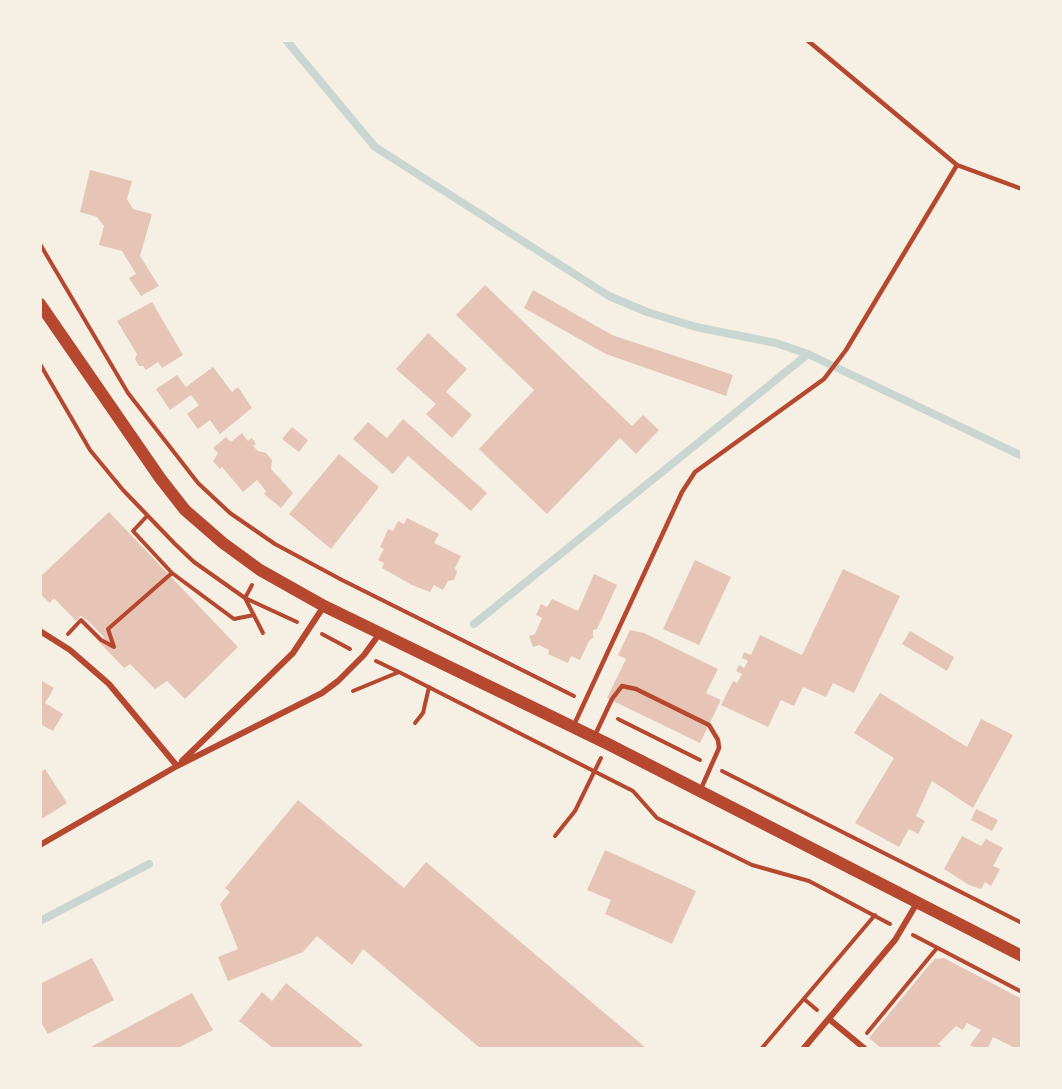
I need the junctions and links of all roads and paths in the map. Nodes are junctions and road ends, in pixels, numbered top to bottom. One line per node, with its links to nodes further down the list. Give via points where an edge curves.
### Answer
1 (807, 40): 2 (lane)
2 (957, 165): 3 (lane); 17 (lane, via 846,350 824,379 695,472 682,492)
3 (1022, 189)
4 (40, 244): 17 (path, via 128,393 198,483 231,513 275,544 342,580)
5 (40, 304): 9 (main road, via 185,510 260,570)
6 (40, 364): 7 (path, via 90,450)
7 (147, 516): 8 (path, via 133,531); 10 (path, via 194,562 245,598)
8 (172, 573): 10 (path, via 234,619); 11 (path, via 108,629 114,647)
9 (324, 606): 13 (main road); 23 (street, via 293,654)
10 (254, 615): 14 (path)
11 (81, 620)
12 (40, 631): 23 (street, via 70,650 109,684)
13 (380, 632): 20 (main road); 23 (street, via 364,655 322,693)
14 (263, 633)
15 (429, 687): 16 (path, via 399,672); 19 (path, via 423,713); 25 (path)
16 (353, 691)
17 (585, 702): 20 (lane)
18 (605, 712): 21 (lane); 24 (path); 24 (lane, via 622,686 709,725 719,748)
19 (415, 723)
20 (573, 727): 21 (main road)
21 (594, 737): 22 (main road)
22 (608, 744): 25 (path); 26 (main road)
23 (177, 766): 28 (street)
24 (712, 766): 26 (lane); 31 (path)
25 (595, 771): 27 (path, via 575,811); 30 (path, via 633,791 657,818 752,865 809,881)
26 (700, 791): 29 (main road)
27 (555, 836)
28 (40, 845)
29 (918, 903): 32 (street); 34 (main road)
30 (875, 915): 32 (path); 38 (path)
31 (1022, 923)
32 (902, 930): 33 (path); 36 (street)
33 (937, 948): 35 (path); 37 (path)
34 (1022, 956)
35 (1022, 992)
36 (829, 1019): 37 (street); 39 (street)
37 (858, 1044): 40 (street)
38 (762, 1048)
39 (804, 1048)
40 (864, 1048)

